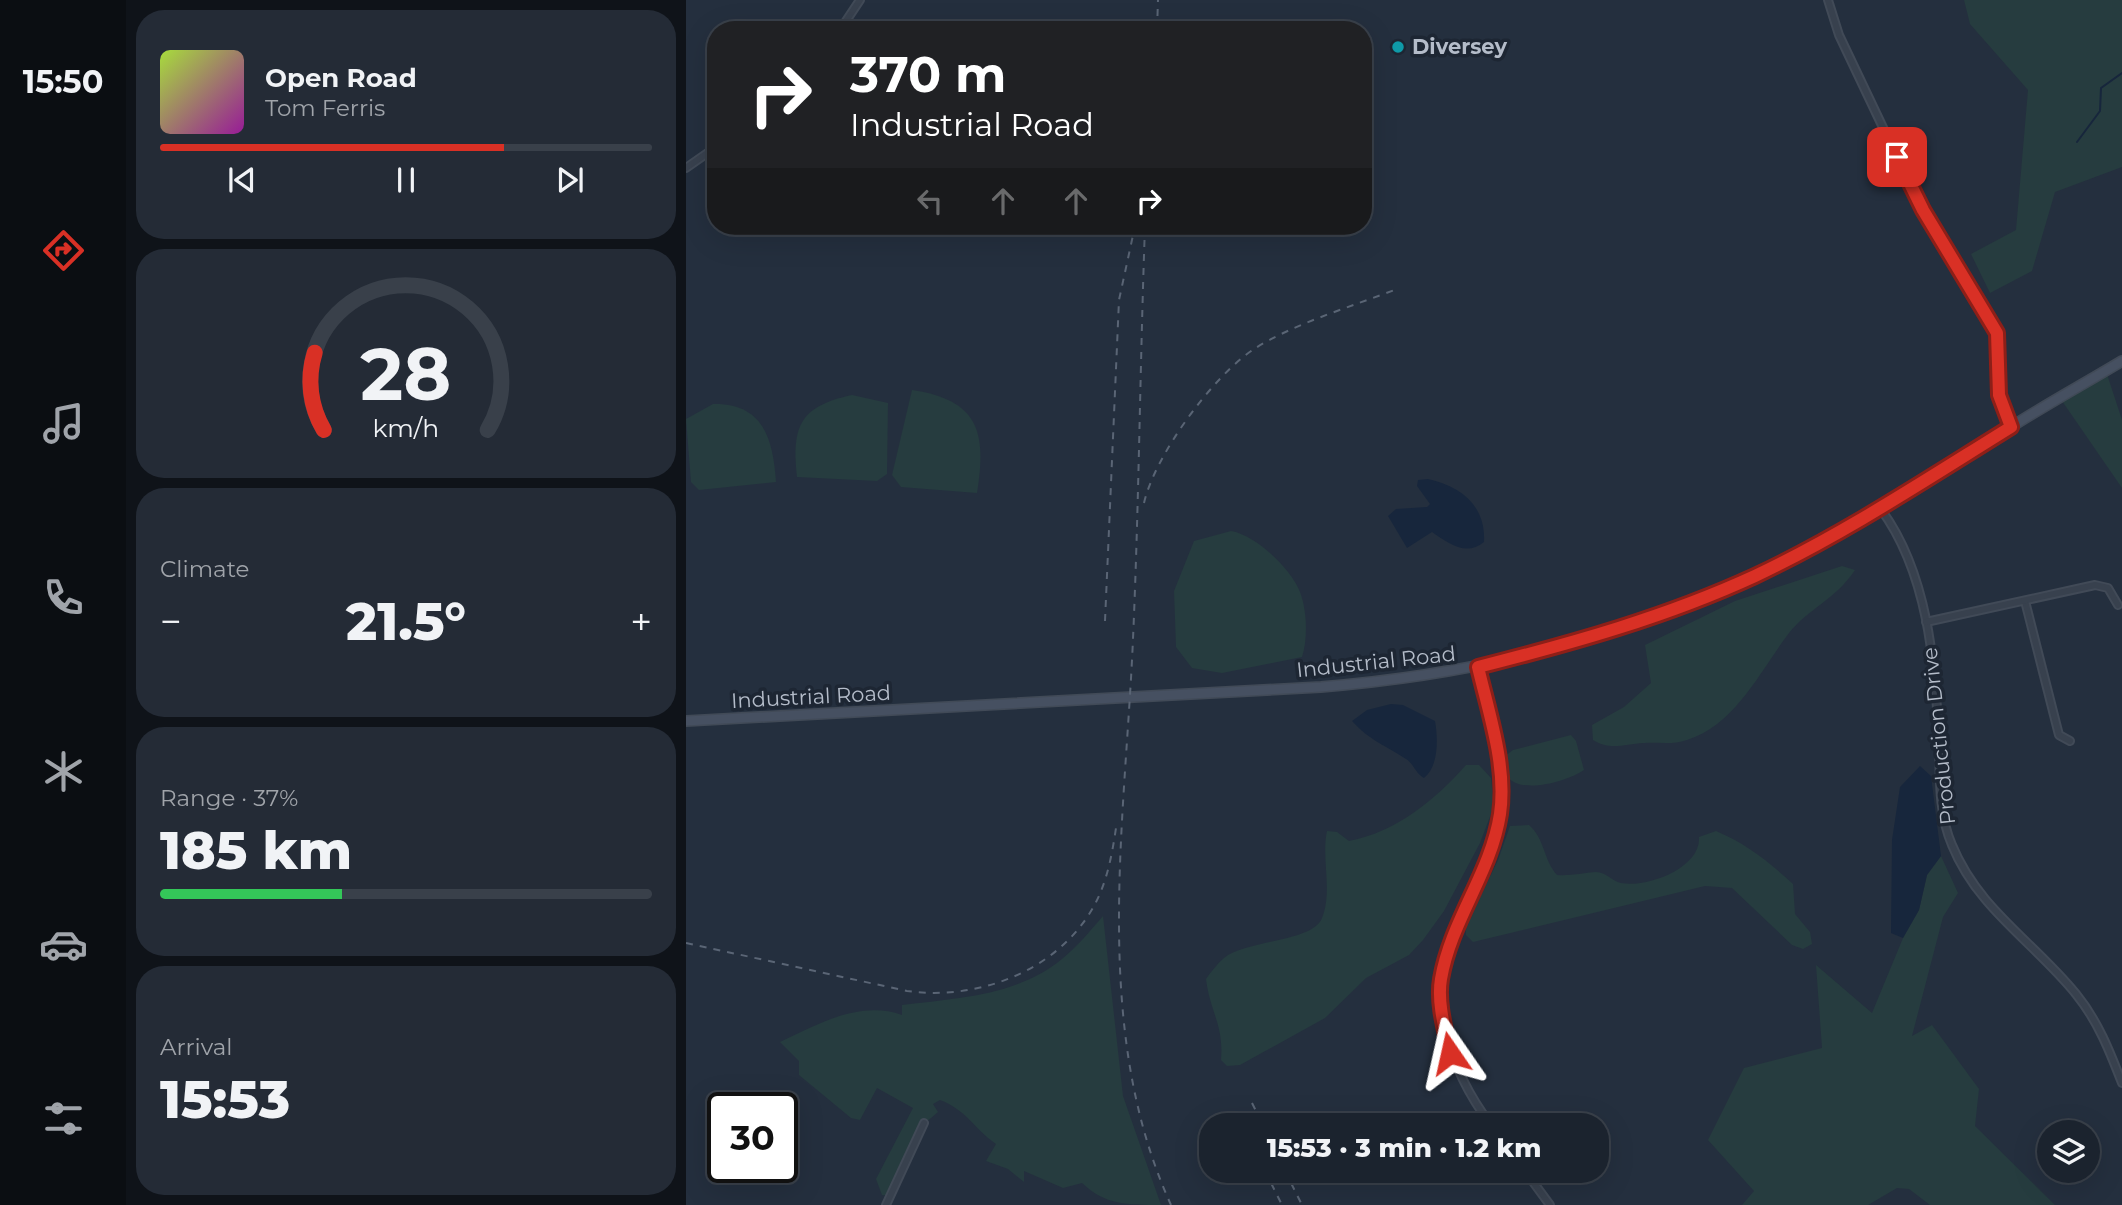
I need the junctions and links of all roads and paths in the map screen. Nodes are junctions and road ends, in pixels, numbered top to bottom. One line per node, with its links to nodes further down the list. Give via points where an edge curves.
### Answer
1 (860, 0): 3 (street)
2 (1828, 0): 7 (street, via 1839,35 1916,197 1997,333 1999,395)
3 (846, 21)
4 (707, 153): 5 (street)
5 (686, 168)
6 (2122, 361): 7 (main road, Industrial Road)
7 (2011, 427): 8 (main road, Industrial Road)
8 (1880, 508): 11 (street, Production Drive, via 1897,535); 12 (main road, Industrial Road, via 1802,553 1706,597 1578,642)
9 (2025, 601): 10 (street, via 2104,585); 11 (street); 14 (street, via 2059,735)
10 (2118, 605)
11 (1926, 622): 15 (street, Production Drive, via 1934,671 1941,800 1951,844 1982,899 2067,983 2090,1013)
12 (1478, 667): 13 (main road, Industrial Road, via 1321,687); 16 (street, via 1498,756 1500,814 1485,868 1453,934 1441,987 1445,1030 1455,1066)
13 (686, 721)
14 (2070, 741)
15 (2122, 1083)
16 (1482, 1113)
17 (924, 1124): 19 (street)
18 (1534, 1183): 20 (street)
19 (886, 1205)
20 (1550, 1205)

